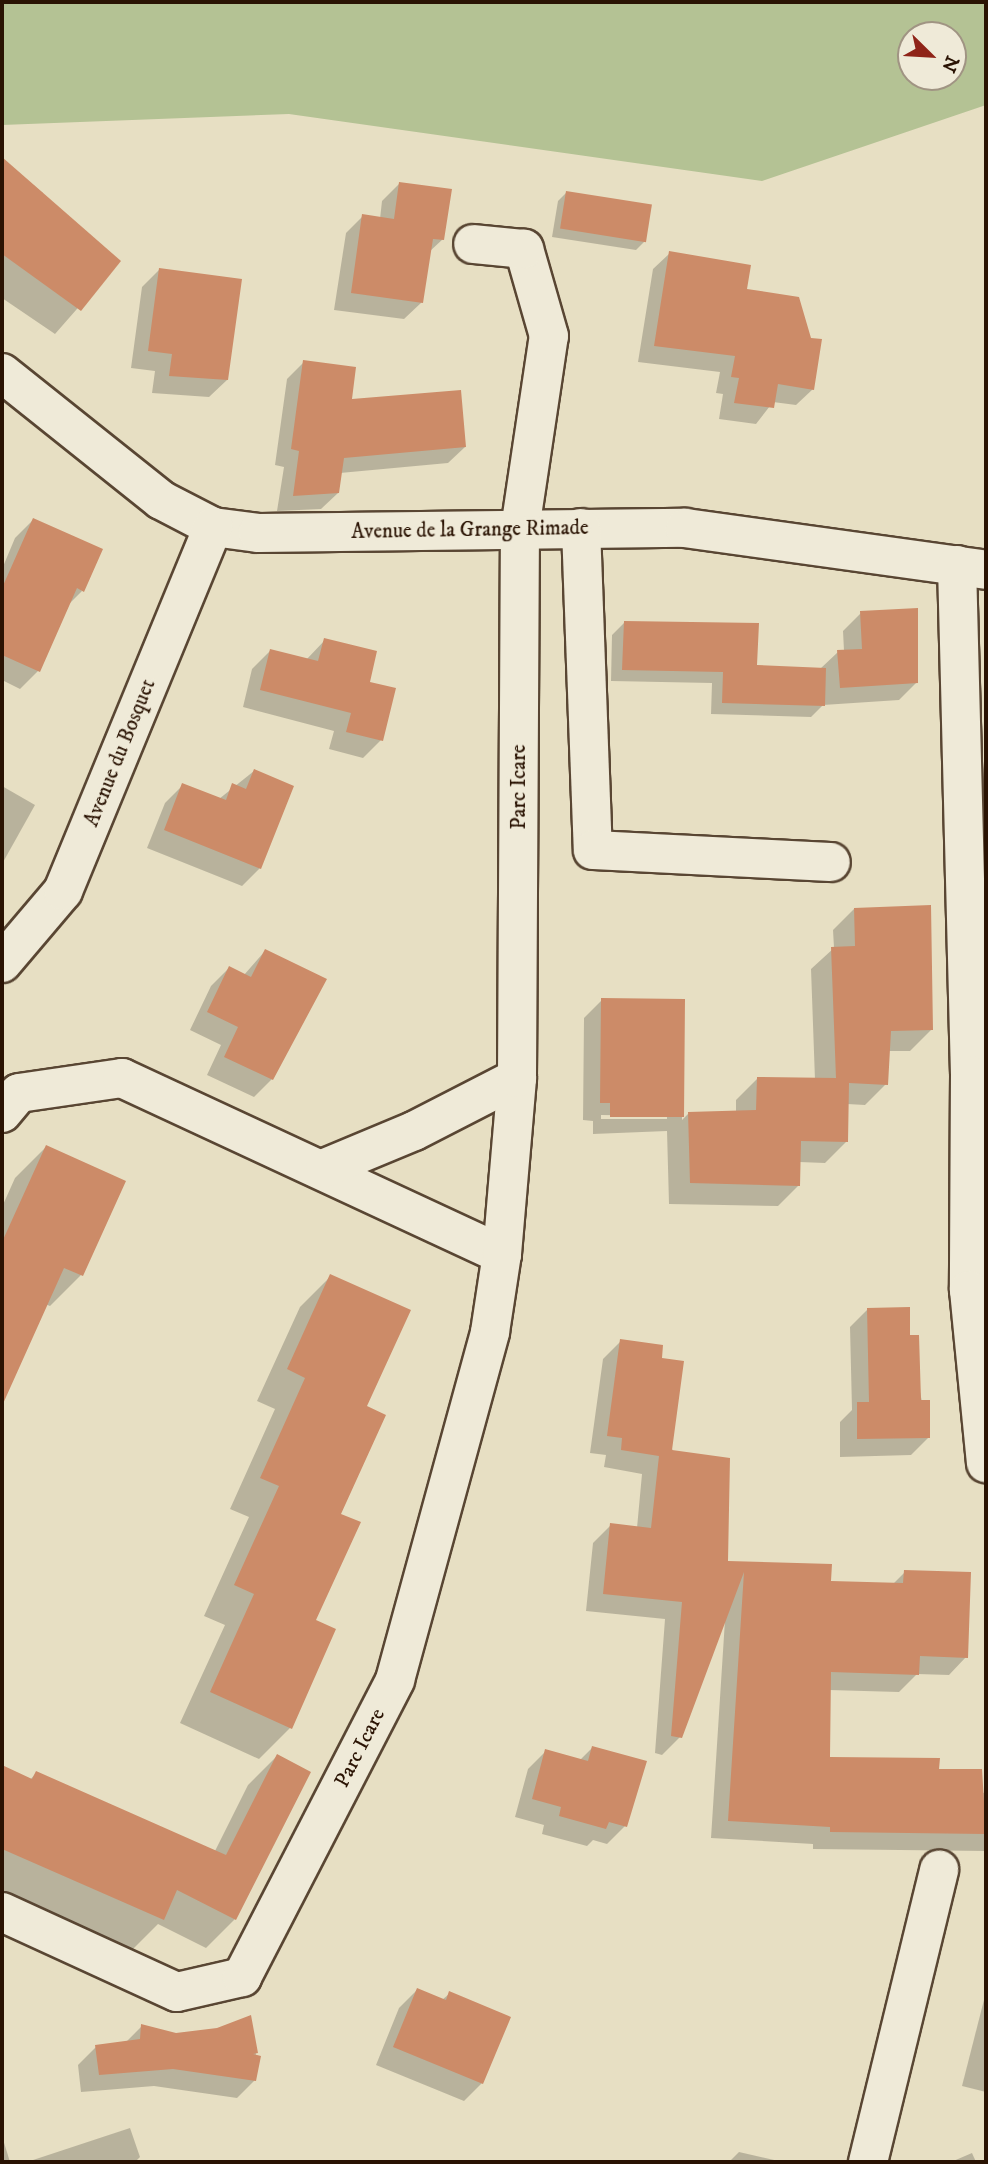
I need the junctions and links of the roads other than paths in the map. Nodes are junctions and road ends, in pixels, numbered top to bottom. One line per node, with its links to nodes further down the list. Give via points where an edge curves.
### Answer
1 (472, 244): 3 (street, Parc Icare, via 524,249 549,336)
2 (2, 373): 4 (street, Avenue de la Grange Rimade, via 160,500)
3 (523, 513): 4 (street, Avenue de la Grange Rimade, via 258,533); 5 (street, Avenue de la Grange Rimade); 9 (street, Parc Icare)
4 (212, 527): 8 (street, Avenue du Bosquet, via 63,891)
5 (581, 528): 6 (street, Avenue de la Grange Rimade, via 685,528); 7 (street, via 593,850)
6 (972, 568): 13 (street, via 969,1290)
7 (831, 862)
8 (2, 963)
9 (517, 1078): 11 (street, via 414,1131); 12 (street, Parc Icare)
10 (2, 1113): 11 (street, via 19,1093 122,1078)
11 (325, 1168): 12 (street)
12 (502, 1254): 15 (street, Parc Icare, via 490,1332 395,1680 242,1977 177,1993)
13 (986, 1463)
14 (939, 1870): 16 (street)
15 (2, 1912)
16 (868, 2162)

